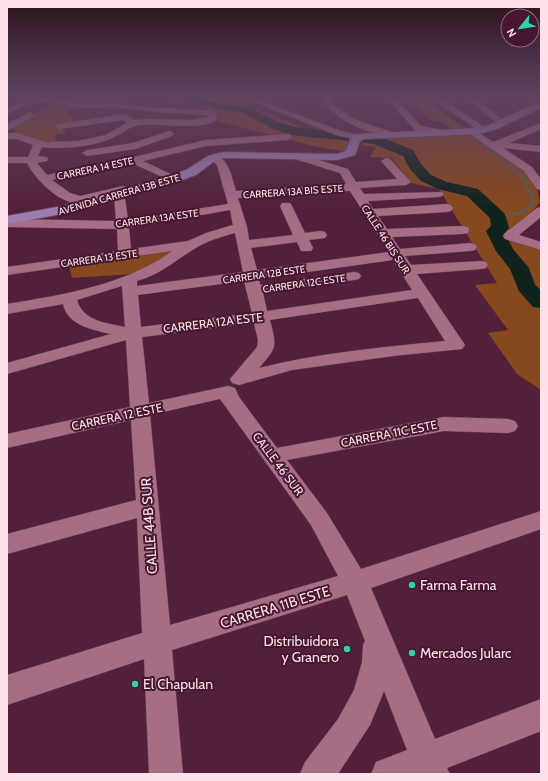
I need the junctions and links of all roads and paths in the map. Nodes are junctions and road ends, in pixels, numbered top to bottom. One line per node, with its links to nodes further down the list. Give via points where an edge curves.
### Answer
1 (16, 134): 14 (street)
2 (115, 134): 11 (street)
3 (172, 134): 15 (street, via 136,146)
4 (175, 134): 12 (street)
5 (347, 134): 10 (street)
6 (379, 134): 10 (main road)
7 (476, 134): 13 (street)
8 (518, 134): 13 (street)
9 (288, 137): 12 (street, CARRERA 14 ESTE)
10 (358, 137): 20 (main road, AVENIDA CARRERA 13B ESTE, via 349,154 332,158)
11 (94, 141): 14 (street, via 66,145); 15 (street)
12 (206, 143): 17 (street); 25 (street, CARRERA 14 ESTE)
13 (495, 143): 16 (street); 22 (street)
14 (39, 144): 24 (street)
15 (112, 150): 18 (street); 25 (street)
16 (541, 151): 22 (street)
17 (237, 154): 19 (main road, AVENIDA CARRERA 13B ESTE); 20 (main road, AVENIDA CARRERA 13B ESTE)
18 (75, 155)
19 (214, 157): 27 (main road, AVENIDA CARRERA 13B ESTE, via 192,172); 33 (street, via 222,164)
20 (299, 157): 30 (street, CALLE 46 BIS SUR, via 340,169)
21 (53, 158): 24 (street)
22 (512, 158): 29 (street)
23 (7, 160): 24 (street)
24 (31, 160): 28 (street)
25 (134, 160): 27 (street); 28 (street, CARRERA 14 ESTE)
26 (386, 161): 30 (street, CARRERA 13A BIS ESTE, via 406,182)
27 (171, 178): 28 (street, via 80,200 73,199); 31 (main road, AVENIDA CARRERA 13B ESTE)
28 (44, 179)
29 (540, 179)
30 (355, 190): 32 (street); 33 (street, CARRERA 13A BIS ESTE); 37 (street, CALLE 46 BIS SUR)
31 (120, 194): 38 (main road, AVENIDA CARRERA 13B ESTE, via 63,210); 39 (street)
32 (438, 194)
33 (234, 201): 39 (street, CARRERA 13A ESTE); 40 (street)
34 (286, 206): 44 (street)
35 (447, 208): 37 (street)
36 (541, 211): 47 (street, via 510,236)
37 (371, 213): 42 (street, CALLE 46 BIS SUR)
38 (7, 221): 39 (street, CARRERA 13A ESTE, via 82,226)
39 (122, 225): 49 (street)
40 (241, 227): 45 (street); 46 (street)
41 (463, 230): 42 (street)
42 (383, 233): 50 (street, CALLE 46 BIS SUR)
43 (320, 234): 44 (street)
44 (303, 242): 46 (street)
45 (190, 245): 49 (street, CARRERA 13 ESTE); 57 (street)
46 (245, 245): 56 (street)
47 (541, 246)
48 (470, 248): 50 (street, CARRERA 12B ESTE)
49 (125, 254): 54 (street, CARRERA 13 ESTE)
50 (397, 254): 51 (street, CARRERA 12B ESTE); 53 (street, CALLE 46 BIS SUR)
51 (349, 261): 55 (street); 56 (street, CARRERA 12B ESTE)
52 (482, 265): 53 (street)
53 (407, 270): 58 (street, CALLE 46 BIS SUR)
54 (7, 271)
55 (354, 276): 56 (street, CARRERA 12C ESTE); 60 (street)
56 (252, 283): 57 (street, CARRERA 12B ESTE); 62 (street)
57 (130, 286): 59 (street, CARRERA 12B ESTE); 63 (street, CALLE 44B SUR)
58 (422, 293): 60 (street, CARRERA 12A ESTE); 64 (street, CALLE 46 BIS SUR)
59 (69, 298): 61 (street, CARRERA 12B ESTE); 63 (street, via 74,313 86,322)
60 (372, 300): 62 (street, CARRERA 12A ESTE)
61 (7, 309)
62 (261, 317): 63 (street, CARRERA 12A ESTE); 66 (street, via 268,340 266,347)
63 (134, 333): 65 (street, CARRERA 12A ESTE); 67 (street, CALLE 44B SUR)
64 (456, 345): 66 (street, CARRERA 12 ESTE, via 292,365)
65 (7, 368)
66 (234, 385): 67 (street, CARRERA 12 ESTE); 70 (street, CALLE 46 SUR, via 229,398)
67 (140, 412): 69 (street, CARRERA 12 ESTE); 71 (street, CALLE 44B SUR)
68 (508, 426): 70 (street, CARRERA 11C ESTE, via 444,424)
69 (7, 441)
70 (272, 456): 74 (street, CALLE 46 SUR, via 318,519)
71 (148, 506): 73 (street); 76 (street, CALLE 44B SUR)
72 (541, 520): 74 (street, CARRERA 11B ESTE)
73 (7, 544)
74 (355, 582): 75 (street, CALLE 46 SUR); 76 (street, CARRERA 11B ESTE)
75 (376, 638): 79 (street, CALLE 46 SUR); 81 (street, via 375,673 369,690 347,733)
76 (156, 642): 77 (street, CARRERA 11B ESTE); 80 (street, CALLE 44B SUR)
77 (7, 690)
78 (541, 715): 79 (street)
79 (430, 766): 82 (street)
80 (166, 774)
81 (317, 774)
82 (388, 774)

